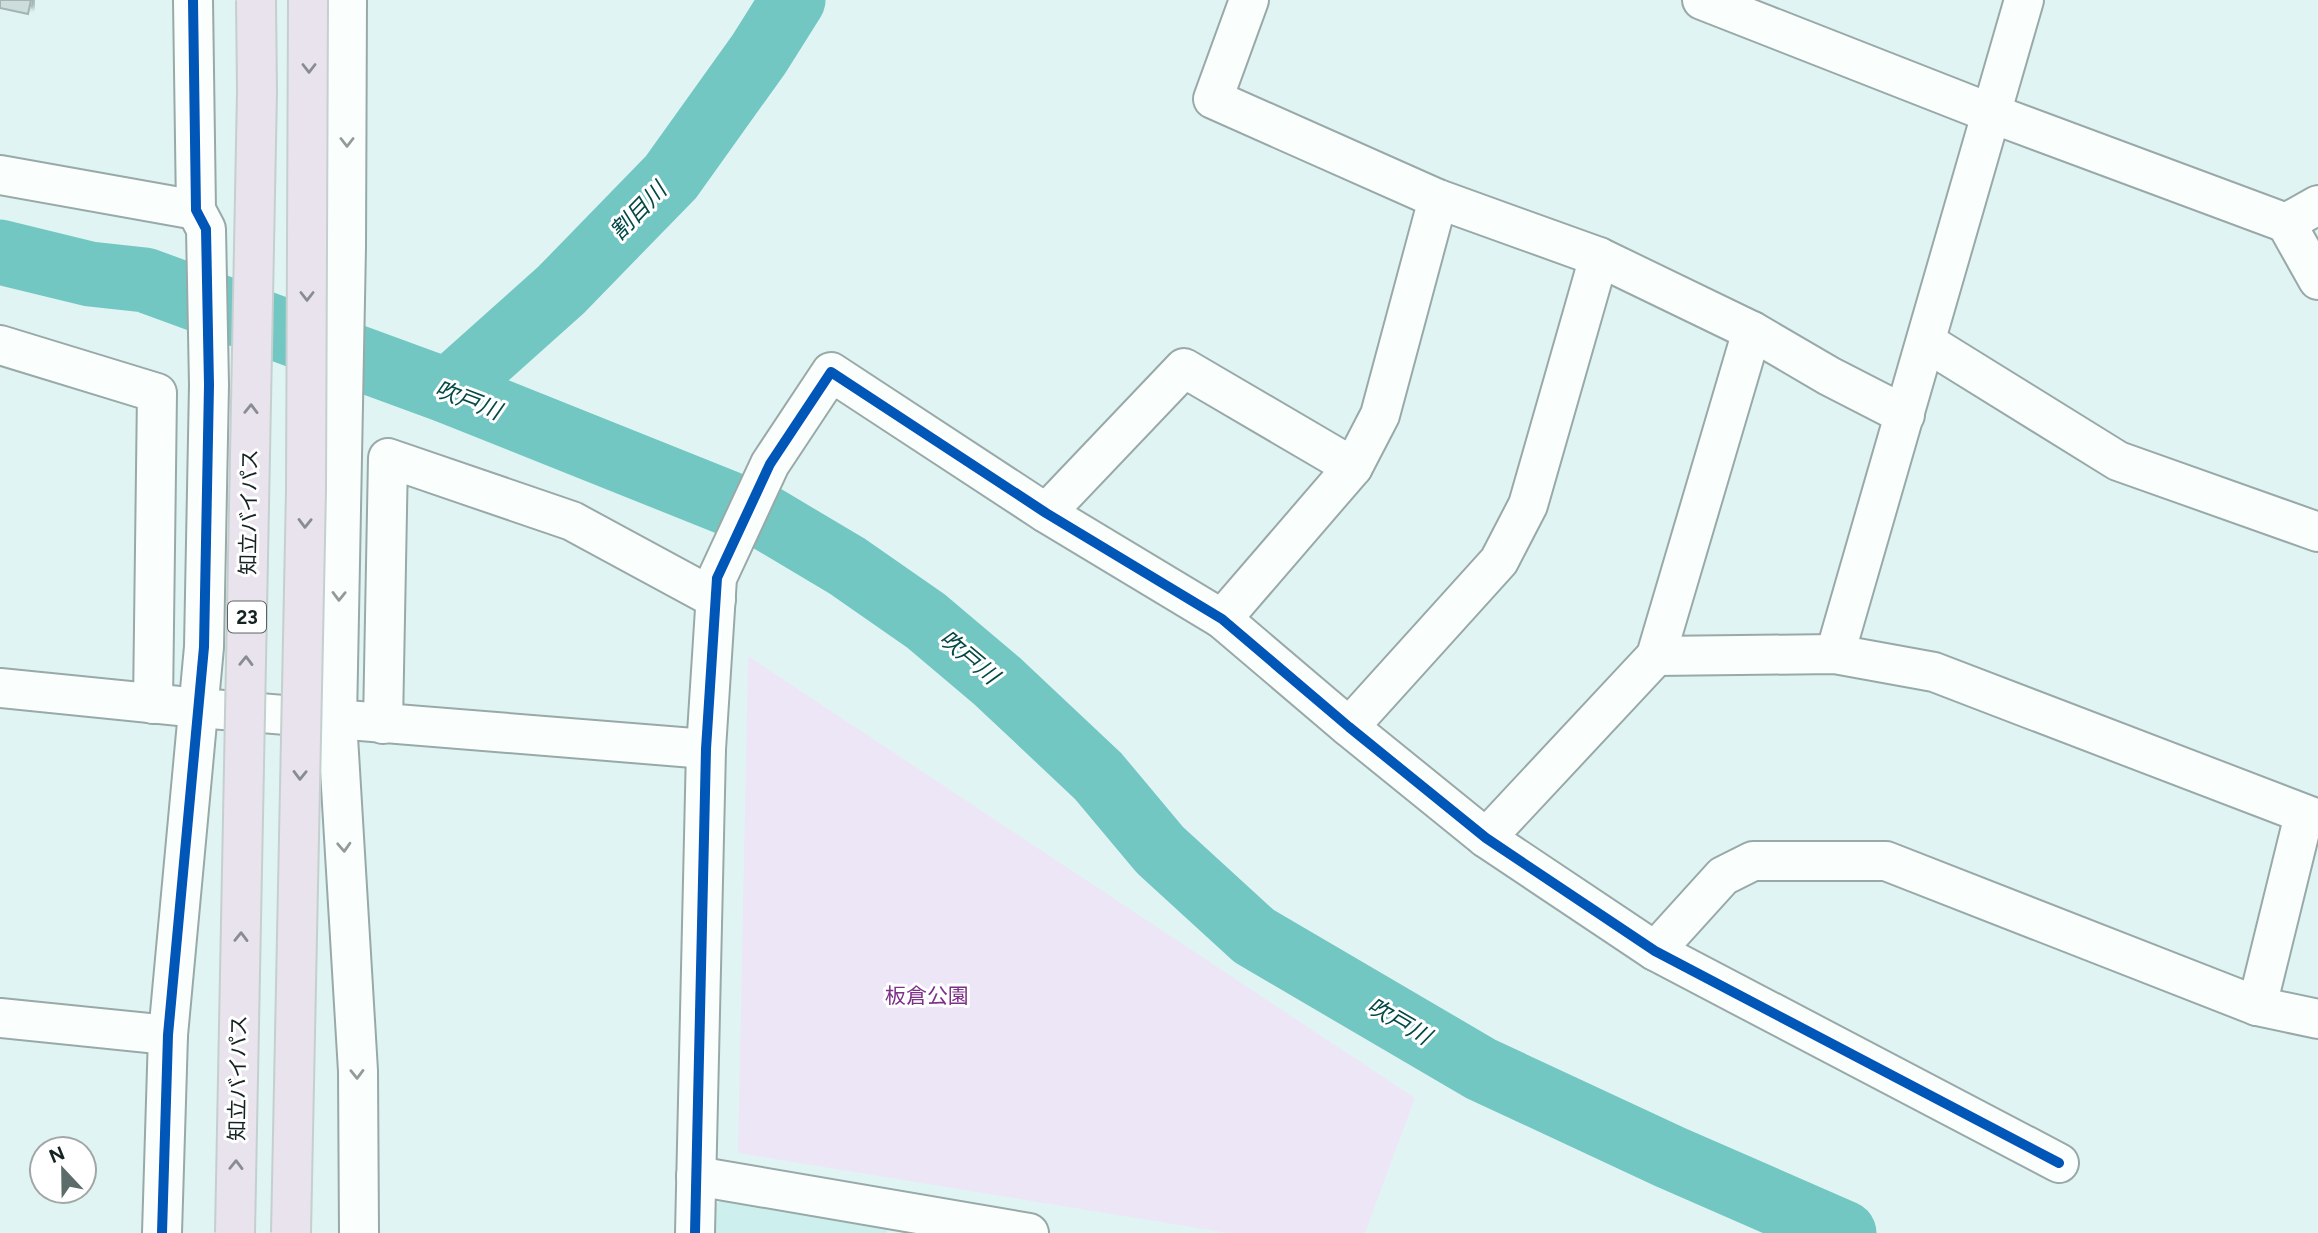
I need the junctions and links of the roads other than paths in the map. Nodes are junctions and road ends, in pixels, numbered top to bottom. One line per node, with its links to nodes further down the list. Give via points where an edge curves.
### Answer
1 (193, 0): 12 (street)
2 (256, 0): 43 (highway, 知立バイパス / 23, one-way to 2, bridge)
3 (307, 0): 44 (highway, one-way to 44, bridge, via 306,504)
4 (347, 0): 29 (street, one-way to 29)
5 (1249, 0): 10 (street, via 1213,99)
6 (1702, 0): 8 (street)
7 (2024, 0): 8 (street)
8 (1993, 114): 11 (street); 16 (street)
9 (0, 175): 12 (street)
10 (1438, 200): 13 (street); 19 (street, via 1380,415)
11 (2302, 214): 14 (street)
12 (201, 220): 28 (street, via 209,385)
13 (1599, 257): 15 (street); 31 (street, via 1528,505 1499,561)
14 (2318, 280)
15 (1752, 331): 18 (street); 25 (street)
16 (1926, 342): 18 (street); 21 (street, via 2118,461)
17 (0, 345): 27 (street, via 157,393)
18 (1905, 415): 24 (street)
19 (1353, 467): 20 (street, via 1184,368); 23 (street)
20 (1046, 513): 22 (street, via 831,372 770,464); 23 (street)
21 (2318, 533)
22 (717, 589): 30 (street, via 572,521 388,458); 32 (street)
23 (1222, 619): 31 (street)
24 (1835, 654): 25 (street); 33 (street, via 1934,672)
25 (1656, 656): 34 (street)
26 (0, 688): 27 (street)
27 (153, 704): 28 (street)
28 (199, 708): 29 (street); 39 (street)
29 (337, 720): 30 (street); 45 (street, one-way to 45, via 358,1071)
30 (383, 724): 32 (street)
31 (1349, 727): 34 (street)
32 (706, 749): 41 (street)
33 (2311, 817): 36 (street)
34 (1486, 838): 35 (street)
35 (1655, 951): 36 (street, via 1723,876 1754,861 1886,861); 40 (street)
36 (2257, 1006): 38 (street)
37 (0, 1018): 39 (street)
38 (2318, 1019)
39 (168, 1035): 42 (street)
40 (2059, 1163)
41 (696, 1176): 46 (street); 47 (street)
42 (162, 1233)
43 (235, 1233)
44 (291, 1233)
45 (359, 1233)
46 (695, 1233)
47 (1029, 1233)

